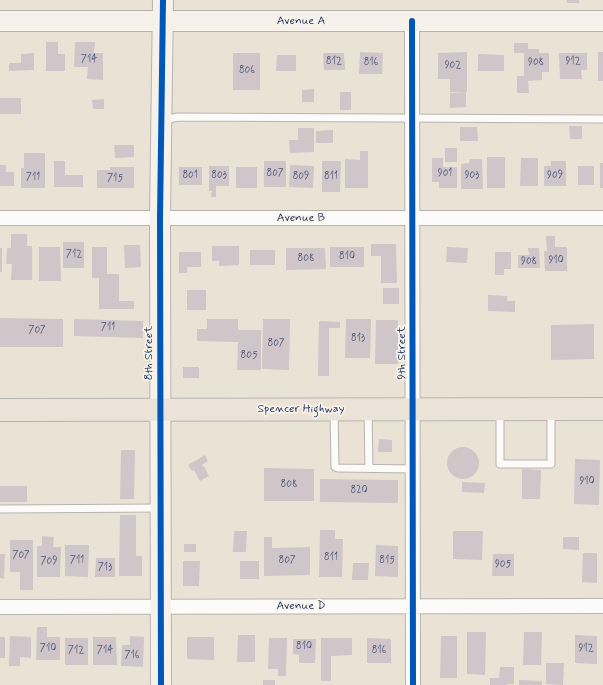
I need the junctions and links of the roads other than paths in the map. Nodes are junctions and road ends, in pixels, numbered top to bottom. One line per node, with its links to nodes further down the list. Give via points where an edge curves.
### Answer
1 (163, 0): 3 (street, 8th Street)
2 (0, 21): 3 (street, Avenue A)
3 (163, 21): 4 (street, Avenue A); 8 (street, 8th Street)
4 (412, 21): 5 (street, Avenue A); 6 (street, 9th Street)
5 (603, 21)
6 (413, 118): 7 (lane); 8 (lane, via 178,118); 11 (street, 9th Street)
7 (603, 118)
8 (161, 121): 10 (street, 8th Street)
9 (0, 218): 10 (street, Avenue B)
10 (160, 218): 11 (street, Avenue B); 13 (street, 8th Street)
11 (413, 218): 12 (street, Avenue B); 16 (street, 9th Street)
12 (603, 218)
13 (160, 409): 14 (main road, Spencer Highway); 20 (main road, Spencer Highway); 24 (street, 8th Street)
14 (334, 409): 15 (main road, Spencer Highway); 21 (lane, via 335,467)
15 (368, 409): 16 (main road, Spencer Highway); 21 (lane)
16 (413, 409): 17 (main road, Spencer Highway); 22 (street, 9th Street)
17 (500, 409): 18 (main road, Spencer Highway); 18 (lane, via 500,464 551,464)
18 (552, 409): 19 (main road, Spencer Highway)
19 (603, 409)
20 (0, 410)
21 (369, 468): 22 (lane)
22 (413, 469): 25 (street, 9th Street)
23 (0, 508): 24 (lane)
24 (160, 508): 28 (street, 8th Street)
25 (413, 606): 26 (street, Avenue D); 28 (street, Avenue D); 30 (street, 9th Street)
26 (603, 606)
27 (0, 607): 28 (street, Avenue D)
28 (160, 607): 29 (street, 8th Street)
29 (161, 685)
30 (413, 685)

